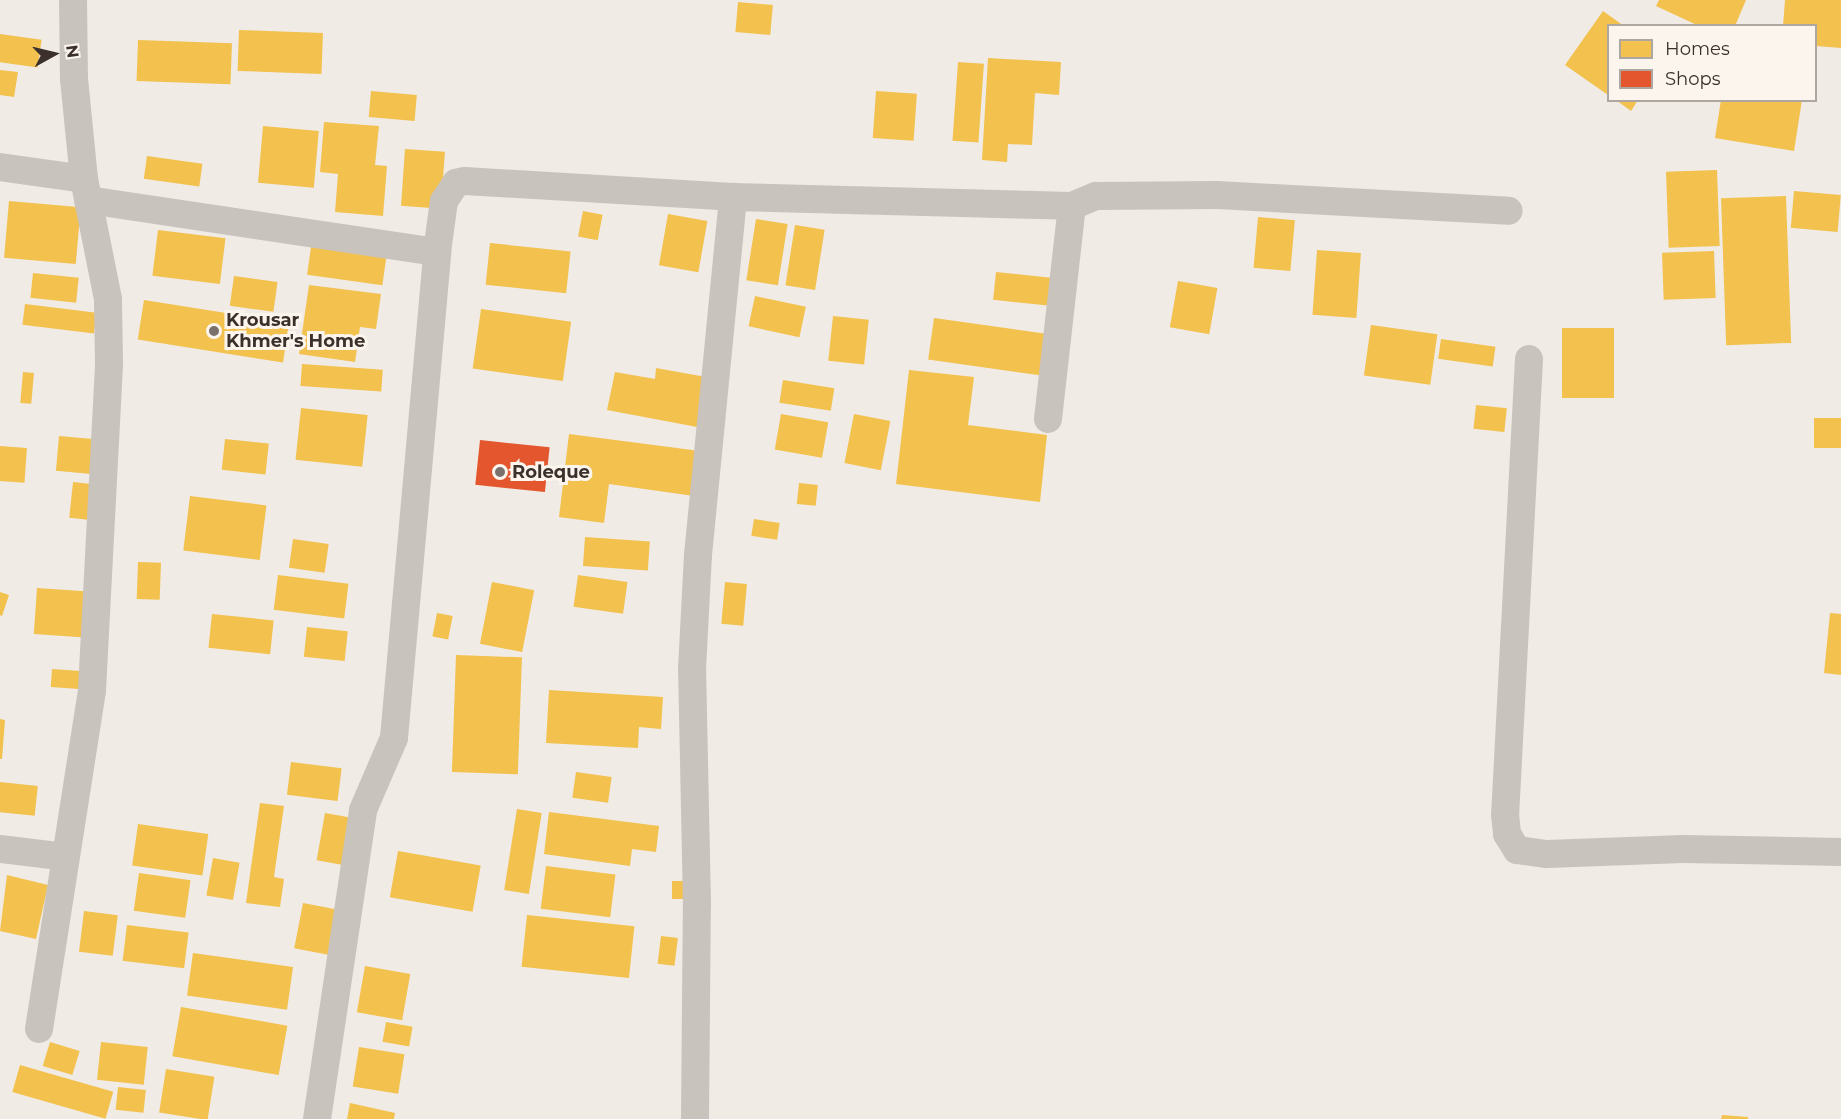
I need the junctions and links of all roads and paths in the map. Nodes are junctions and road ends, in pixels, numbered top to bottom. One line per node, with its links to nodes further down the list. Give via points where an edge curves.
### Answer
1 (73, 0): 3 (street, via 74,78)
2 (0, 167): 3 (street)
3 (86, 189): 7 (street); 12 (street, via 108,299 109,364 92,690)
4 (733, 197): 5 (street); 7 (street, via 465,181 456,183 444,201); 15 (street, via 698,555 692,669)
5 (1072, 206): 6 (street, via 1096,196 1217,195); 9 (street)
6 (1509, 211)
7 (437, 252): 14 (street, via 394,738 363,810)
8 (1528, 359): 11 (street, via 1505,814 1517,850 1547,854 1683,849)
9 (1048, 420)
10 (0, 849): 12 (street)
11 (1841, 852)
12 (66, 857): 13 (street)
13 (39, 1029)
14 (317, 1119)
15 (695, 1119)

